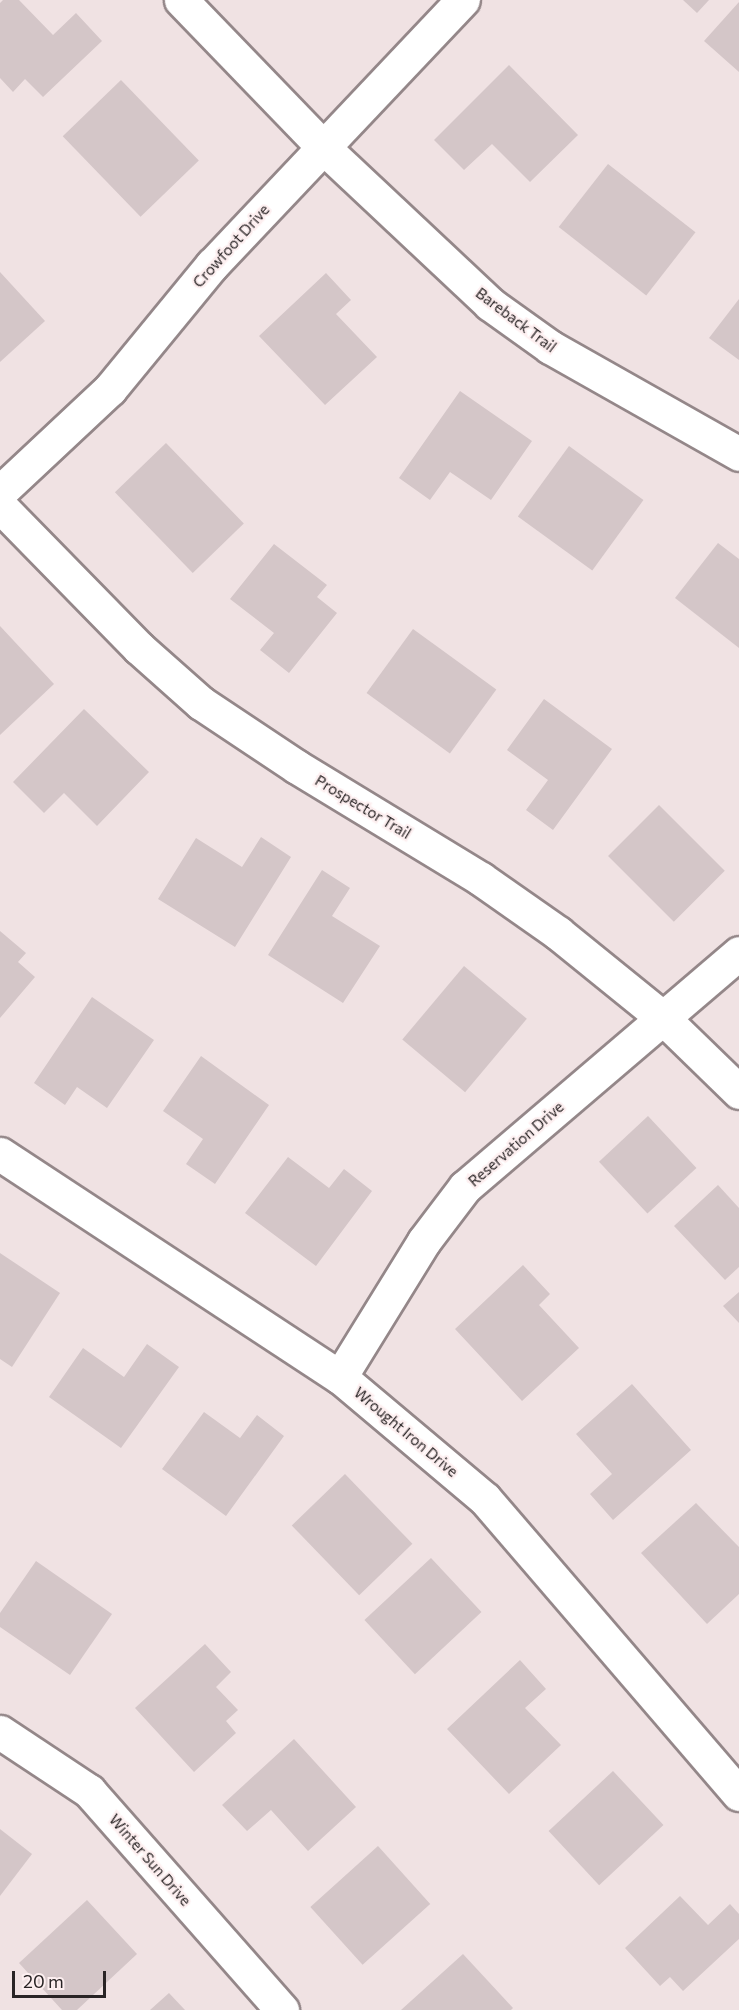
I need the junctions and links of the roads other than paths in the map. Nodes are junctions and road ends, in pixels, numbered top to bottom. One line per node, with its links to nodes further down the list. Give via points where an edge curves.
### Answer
1 (181, 0): 3 (street, Bareback Trail)
2 (463, 0): 3 (street, Crowfoot Drive)
3 (323, 147): 4 (street, Bareback Trail, via 490,304 550,347); 5 (street, Crowfoot Drive, via 212,264 110,389)
4 (739, 454)
5 (0, 492)
6 (0, 506): 8 (street, Prospector Trail, via 139,648 201,703 297,767 481,879 558,933)
7 (739, 953): 8 (street, Reservation Drive)
8 (663, 1018): 9 (street, Prospector Trail); 11 (street, Reservation Drive, via 465,1187 424,1241)
9 (739, 1092)
10 (0, 1154): 11 (street, Wrought Iron Drive)
11 (340, 1377): 13 (street, Wrought Iron Drive, via 485,1499)
12 (0, 1732): 14 (street, Winter Sun Drive, via 89,1791)
13 (739, 1794)
14 (282, 2010)

